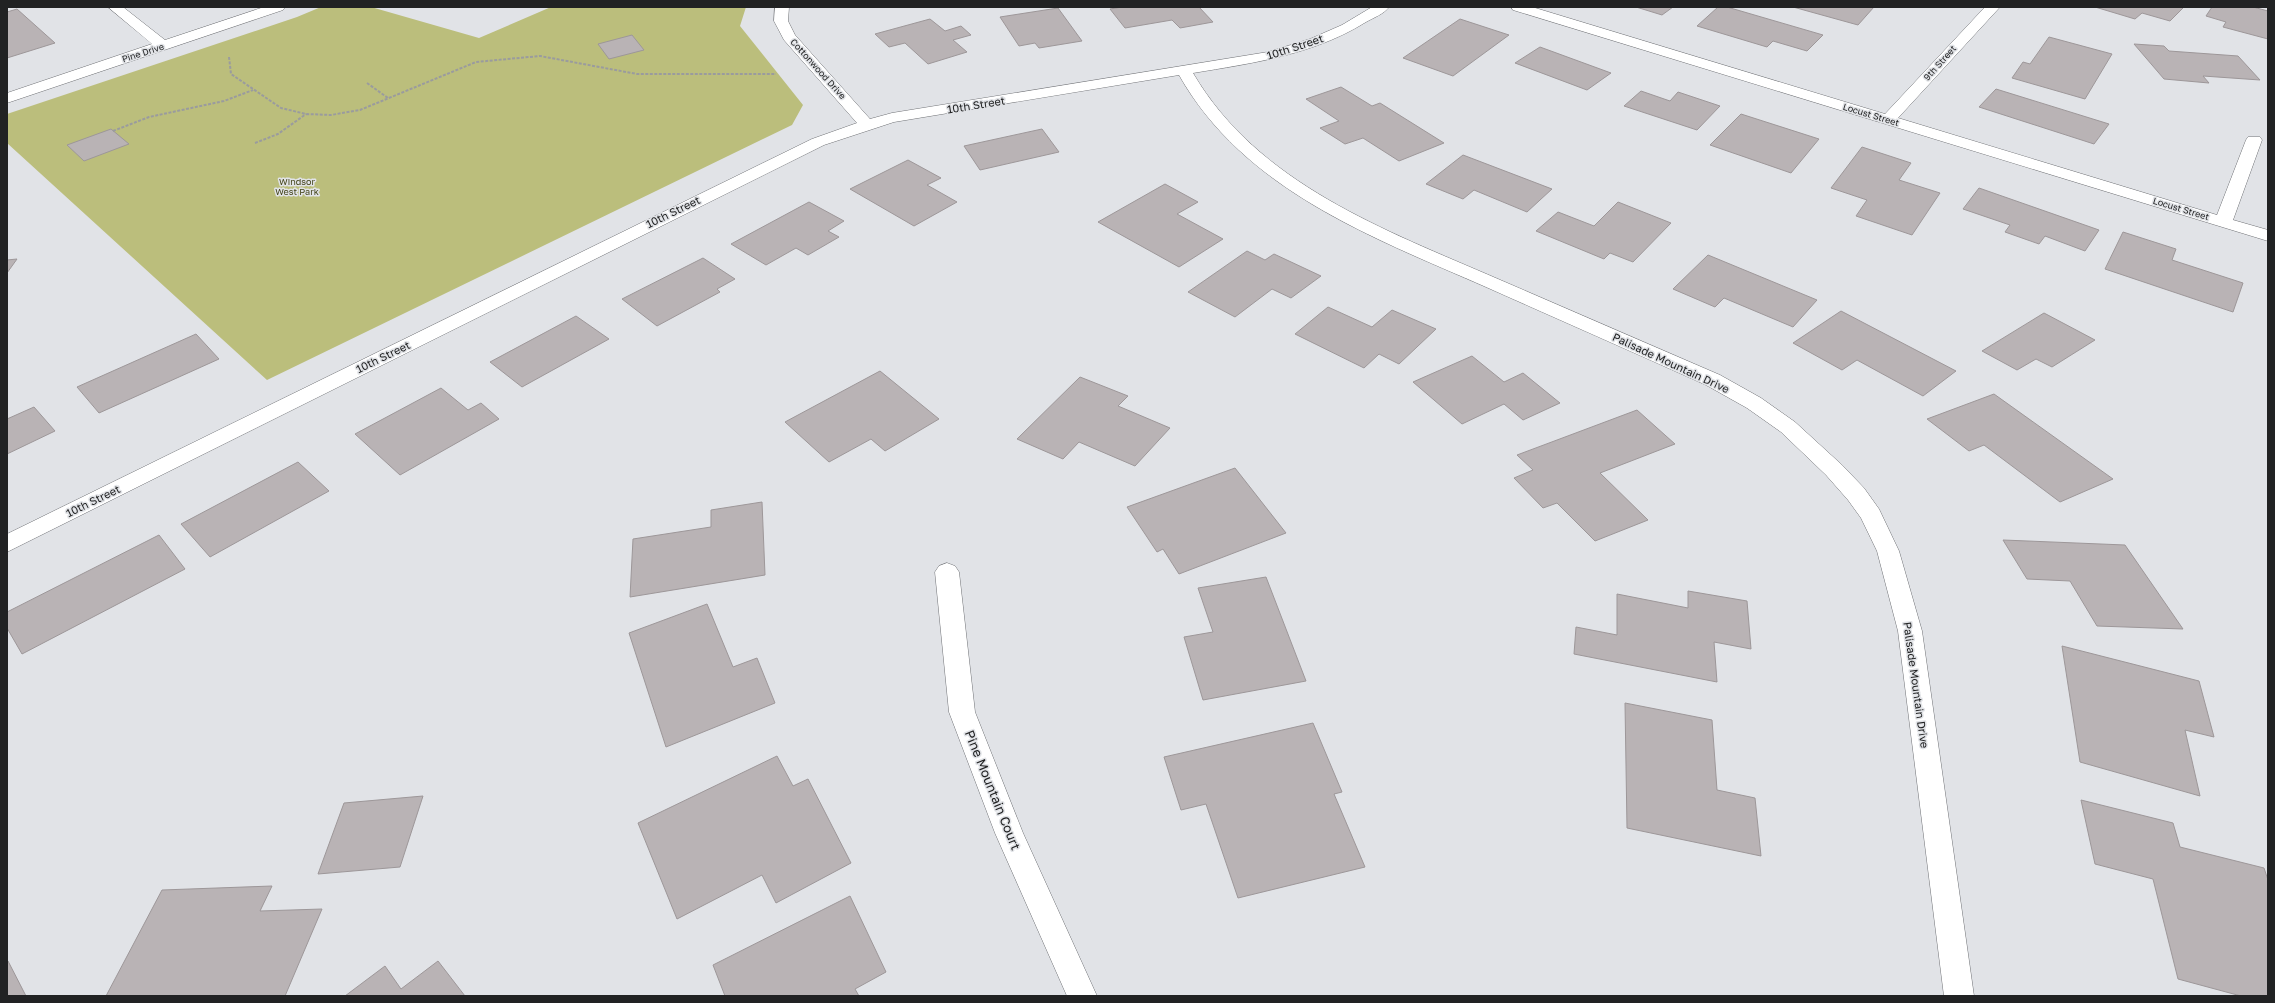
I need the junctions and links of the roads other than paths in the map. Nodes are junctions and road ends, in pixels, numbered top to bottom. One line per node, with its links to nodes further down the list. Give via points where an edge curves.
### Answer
1 (115, 7): 7 (street)
2 (278, 7): 7 (street, Pine Drive)
3 (782, 7): 11 (street, Cottonwood Drive, via 781,21 789,37)
4 (1382, 7): 8 (street, 10th Street, via 1347,28 1315,42 1270,56)
5 (1518, 7): 10 (street, Locust Street)
6 (1993, 7): 10 (street, 9th Street)
7 (163, 46): 9 (street, Pine Drive)
8 (1184, 71): 11 (street, 10th Street, via 892,118); 18 (street, Palisade Mountain Drive, via 1202,100 1226,128 1258,159 1316,201 1375,232 1713,380 1754,403 1788,427 1856,494 1871,515 1888,551 1910,631)
9 (7, 98)
10 (1888, 120): 13 (street, Locust Street)
11 (867, 125): 15 (street, 10th Street, via 818,142 775,162)
12 (2254, 140): 13 (street, Locust Street)
13 (2223, 222): 14 (street, Locust Street)
14 (2268, 236)
15 (7, 544)
16 (947, 572): 17 (street, Pine Mountain Court, via 962,712 1010,833)
17 (1082, 996)
18 (1959, 996)

